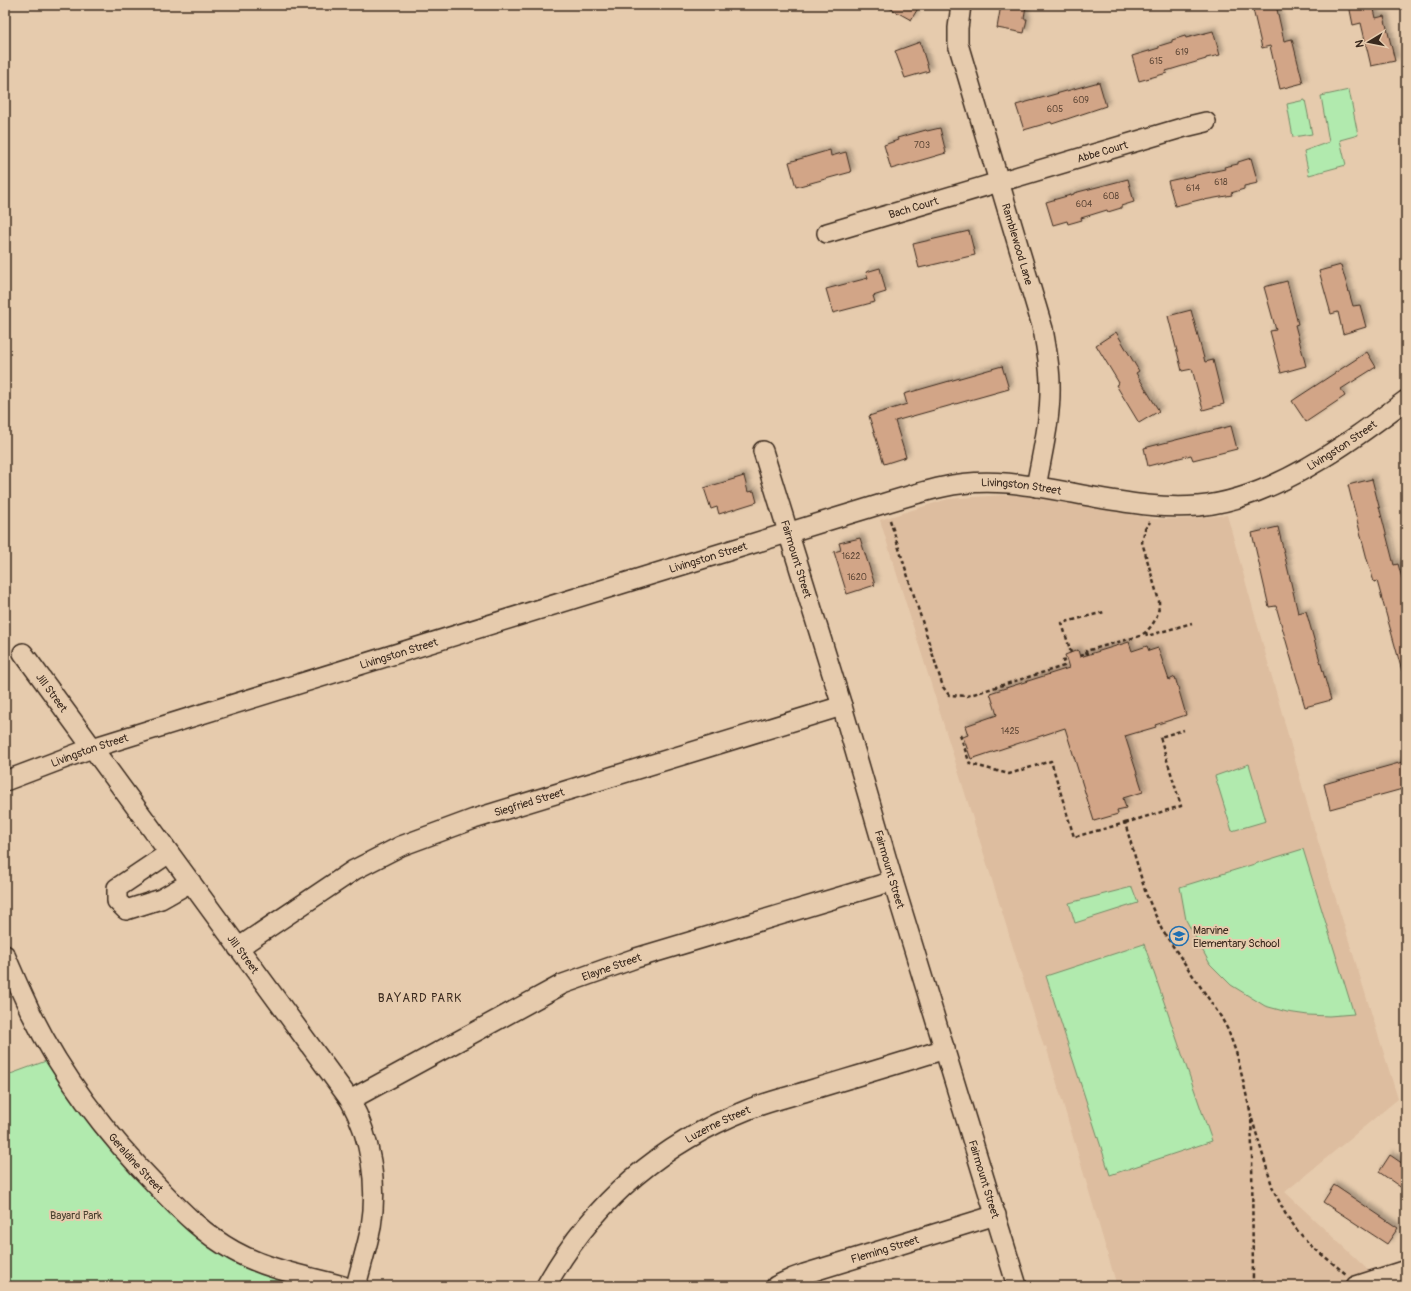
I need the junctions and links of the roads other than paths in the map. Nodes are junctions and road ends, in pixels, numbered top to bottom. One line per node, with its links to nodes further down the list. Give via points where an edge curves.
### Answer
1 (961, 5): 3 (street, Ramblewood Lane, via 958,44)
2 (1206, 122): 3 (street, Abbe Court)
3 (999, 183): 4 (street, Bach Court); 7 (street, Ramblewood Lane, via 1043,329 1048,355 1048,416)
4 (827, 233)
5 (1406, 400): 7 (street, Livingston Street, via 1321,460 1257,491 1223,501 1196,506 1151,505)
6 (763, 451): 8 (street, Fairmount Street)
7 (1036, 487): 8 (street, Livingston Street, via 987,482 952,485)
8 (788, 533): 10 (street, Fairmount Street); 11 (street, Livingston Street)
9 (24, 653): 11 (street, Jill Street)
10 (842, 706): 14 (street, Fairmount Street); 16 (street, Siegfried Street, via 474,819 394,849 354,870)
11 (92, 748): 12 (street, Livingston Street); 13 (street, Jill Street)
12 (5, 781)
13 (169, 853): 15 (street, Jill Street); 15 (street, via 117,888 117,901 126,910 161,899)
14 (893, 881): 18 (street, Fairmount Street); 19 (street, Elayne Street, via 636,958 563,984)
15 (191, 882): 16 (street, Jill Street)
16 (238, 948): 19 (street, Jill Street)
17 (5, 955): 23 (street, Geraldine Street, via 32,1014 73,1084 125,1151 183,1212 210,1235 245,1256 272,1267)
18 (944, 1050): 20 (street, Fairmount Street); 25 (street, Luzerne Street, via 749,1109 689,1138 665,1153 622,1187 584,1227)
19 (350, 1100): 24 (street, Jill Street, via 370,1152 373,1185 371,1226)
20 (996, 1215): 26 (street, Fleming Street, via 804,1274); 27 (street, Fairmount Street)
21 (1406, 1270): 22 (street)
22 (1356, 1283)
23 (343, 1286)
24 (356, 1286)
25 (546, 1286)
26 (776, 1286)
27 (1017, 1286)

